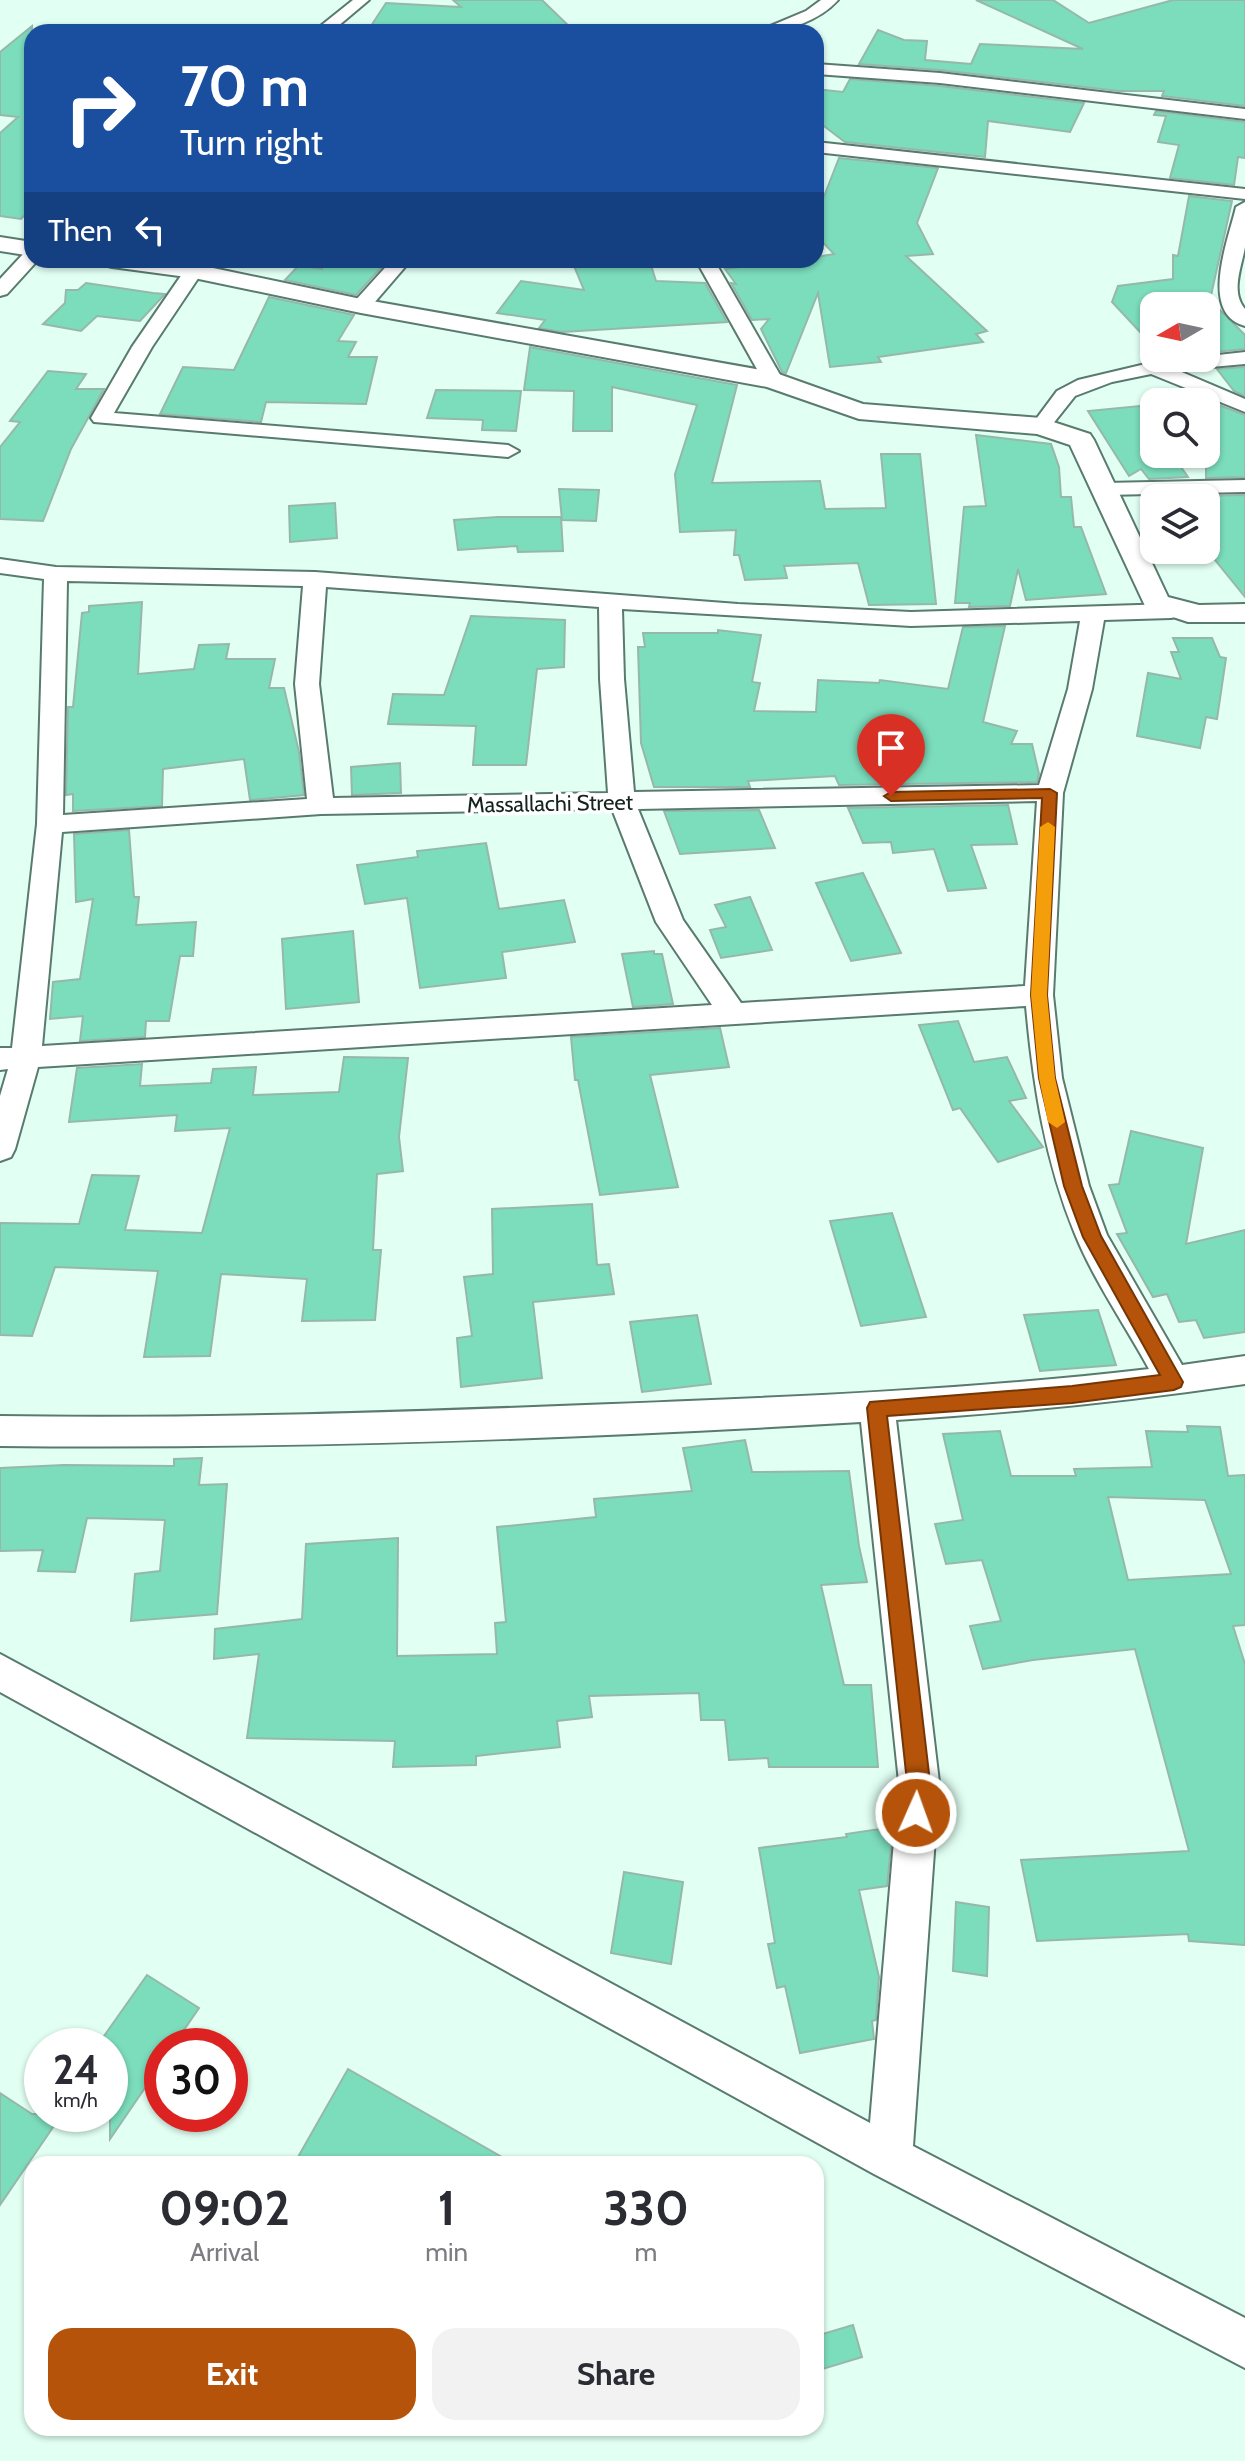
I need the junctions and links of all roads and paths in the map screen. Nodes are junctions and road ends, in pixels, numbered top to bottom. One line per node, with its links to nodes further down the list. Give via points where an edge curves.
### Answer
1 (362, 0): 3 (street)
2 (831, 0): 4 (street)
3 (331, 24)
4 (787, 24)
5 (824, 70): 6 (street)
6 (1245, 114)
7 (824, 148): 8 (street)
8 (1245, 194)
9 (1245, 207): 19 (street, via 1228,278 1230,304)
10 (0, 244): 11 (street)
11 (24, 248)
12 (24, 264): 17 (street)
13 (197, 268): 27 (street, via 101,418)
14 (202, 268): 18 (street)
15 (395, 268): 18 (street)
16 (706, 268): 24 (street)
17 (0, 290)
18 (361, 306): 24 (street)
19 (1245, 320)
20 (1245, 358): 21 (street)
21 (1220, 361)
22 (1142, 372): 26 (street, via 1092,382 1066,394)
23 (1164, 372): 25 (street)
24 (773, 380): 26 (street, via 859,411)
25 (1245, 406)
26 (1041, 426): 29 (street, via 1081,440)
27 (508, 451)
28 (1245, 486): 29 (street)
29 (1105, 489): 34 (street, via 1156,602)
30 (0, 566): 31 (street)
31 (56, 574): 32 (street); 40 (street)
32 (315, 579): 33 (street); 39 (street, via 307,684)
33 (610, 599): 35 (street, via 911,619); 38 (street)
34 (1171, 611): 35 (street); 36 (street)
35 (1093, 613): 37 (street, via 1080,689)
36 (1245, 613)
37 (1050, 793): 38 (street, Massallachi Street); 41 (street)
38 (622, 801): 39 (street, Massallachi Street); 42 (street, via 670,922)
39 (321, 806): 40 (street, Massallachi Street)
40 (50, 824): 43 (street)
41 (1039, 995): 42 (street); 46 (street, via 1047,1078 1073,1186 1092,1237)
42 (733, 1014): 43 (street)
43 (13, 1058): 44 (street)
44 (0, 1149)
45 (1245, 1370): 46 (street)
46 (1174, 1382): 47 (street)
47 (877, 1408): 48 (street, via 404,1426); 50 (street, via 919,1782)
48 (0, 1431)
49 (0, 1672): 50 (street)
50 (890, 2158): 51 (street)
51 (1245, 2344)

